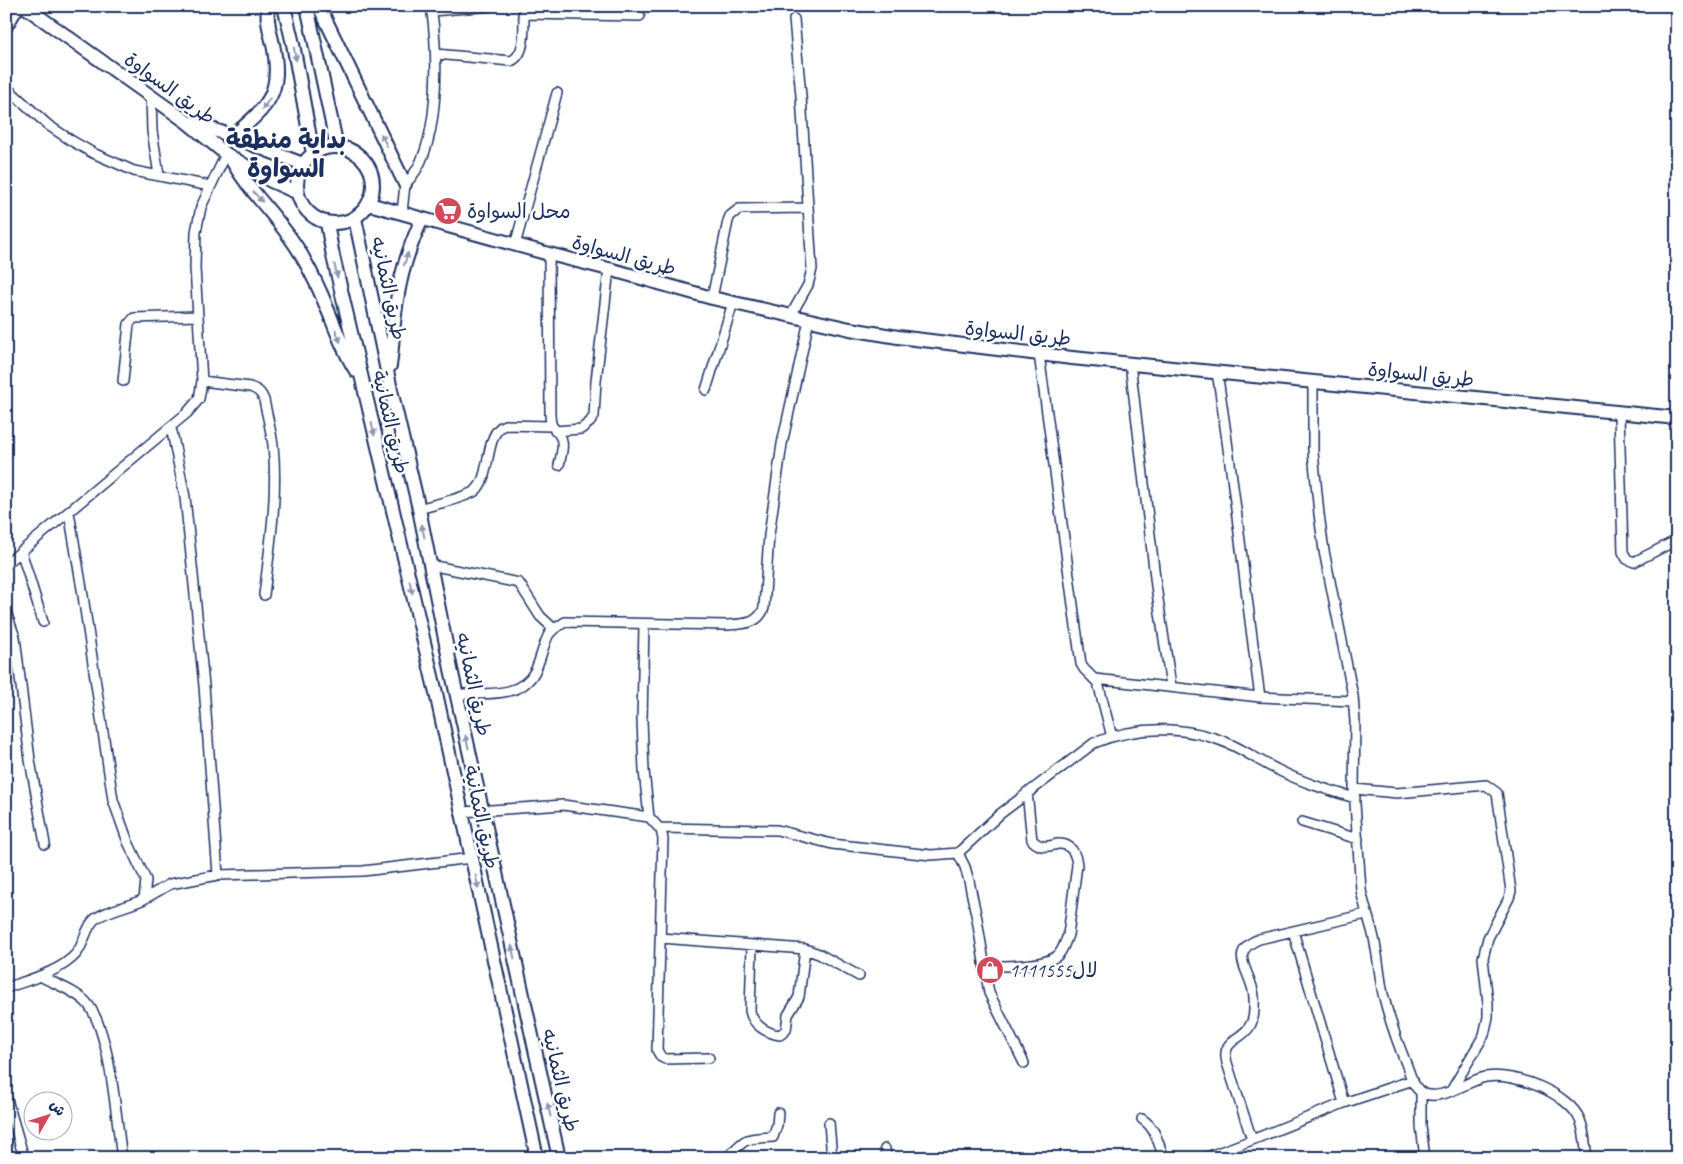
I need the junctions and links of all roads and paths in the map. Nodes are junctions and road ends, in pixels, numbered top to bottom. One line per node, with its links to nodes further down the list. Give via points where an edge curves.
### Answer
1 (18, 6): 12 (street)
2 (24, 6): 16 (street, طريق السواوة)
3 (268, 6): 18 (street, one-way to 18, via 276,69 275,89 261,112)
4 (284, 6): 20 (street, one-way to 20)
5 (307, 6): 19 (street)
6 (319, 6): 24 (street, one-way to 6)
7 (490, 6): 8 (street)
8 (431, 8): 13 (street)
9 (523, 10): 10 (street); 13 (street, via 522,46 514,60)
10 (640, 16)
11 (794, 18): 28 (street)
12 (6, 26)
13 (436, 54): 24 (street, via 435,98 429,134 417,170)
14 (6, 87): 23 (street, via 48,125 72,141 127,168)
15 (557, 93): 33 (street)
16 (151, 96): 17 (street, طريق السواوة); 23 (street)
17 (188, 122): 18 (street); 21 (street, طريق السواوة)
18 (233, 136): 22 (street)
19 (337, 147): 20 (street); 27 (street, via 355,153 368,166 374,185)
20 (313, 154): 22 (street)
21 (228, 155): 25 (street); 26 (street, طريق السواوة); 45 (street, one-way to 45, via 238,173 287,232 302,256 344,352)
22 (303, 164): 26 (street, via 297,183)
23 (159, 175): 25 (street)
24 (405, 184): 29 (street)
25 (210, 186): 38 (street, via 196,232)
26 (298, 193): 32 (street, via 308,212)
27 (369, 204): 29 (street, طريق السواوة); 30 (street)
28 (808, 208): 36 (street, via 739,209 733,212 728,220); 39 (street, via 811,278)
29 (402, 214): 31 (street, طريق السواوة)
30 (355, 218): 32 (street, via 337,224); 44 (street, طريق الثمانيه)
31 (422, 219): 33 (street, طريق السواوة); 44 (street, one-way to 31, via 402,272)
32 (327, 223): 45 (street, طريق الثمانية, one-way to 45)
33 (516, 245): 34 (street, طريق السواوة)
34 (549, 254): 35 (street, طريق السواوة); 53 (street, via 548,353)
35 (609, 269): 36 (street, طريق السواوة); 53 (street, via 594,416 580,429)
36 (712, 298): 37 (street, طريق السواوة)
37 (733, 303): 39 (street, طريق السواوة); 49 (street)
38 (198, 316): 46 (street, via 134,318 129,324); 47 (street)
39 (792, 316): 40 (street, طريق السواوة)
40 (809, 320): 41 (street, طريق السواوة, via 898,337); 64 (street, via 782,444 762,614 756,620 740,624)
41 (1039, 354): 42 (street, طريق السواوة); 66 (street, via 1080,658 1084,669)
42 (1130, 363): 43 (street, طريق السواوة); 67 (street)
43 (1217, 372): 48 (street, طريق السواوة); 69 (street)
44 (388, 376): 55 (street, طريق الثمانيه)
45 (361, 378): 75 (street, طريق الثمانية, one-way to 75)
46 (123, 381)
47 (202, 381): 52 (street, via 199,399); 61 (street, via 250,387 262,393 273,445 274,477)
48 (1313, 381): 50 (street, طريق السواوة); 70 (street, via 1313,459 1319,514)
49 (706, 390)
50 (1619, 413): 51 (street, طريق السواوة); 57 (street, via 1622,552 1634,562)
51 (1677, 418)
52 (171, 427): 56 (street); 83 (street, via 185,497)
53 (553, 429): 54 (street, via 562,440); 55 (street, via 500,427 495,434 483,478 474,491)
54 (560, 465)
55 (419, 509): 60 (street, طريق الثمانيه, one-way to 55)
56 (69, 512): 58 (street); 84 (street, via 113,800 146,880)
57 (1677, 540)
58 (22, 551): 59 (street); 63 (street)
59 (6, 564)
60 (430, 565): 65 (street, via 519,583 540,616); 68 (street, طريق الثمانيه)
61 (264, 594)
62 (6, 612): 80 (street, via 15,637 30,760)
63 (43, 622)
64 (644, 624): 65 (street, via 565,622); 76 (street, via 642,736)
65 (554, 628): 68 (street, via 546,639 534,673 521,687 503,692)
66 (1095, 679): 67 (street); 71 (street, via 1101,690)
67 (1171, 686): 69 (street)
68 (456, 694): 74 (street, طريق الثمانيه, one-way to 68)
69 (1260, 697): 70 (street)
70 (1353, 702): 73 (street)
71 (1112, 737): 72 (street, via 1094,744); 73 (street, via 1164,729 1208,736 1316,786)
72 (1027, 792): 81 (street); 90 (street, via 1032,840 1043,846 1065,845 1074,852 1077,865 1068,935 1058,956 1050,959 1012,966)
73 (1354, 794): 79 (street); 97 (street, via 1486,785 1498,793 1511,891 1484,952 1488,1003 1484,1035)
74 (483, 811): 75 (street); 76 (street, via 564,805); 108 (street, طريق الثمانيه, one-way to 74)
75 (462, 812): 82 (street, طريق الثمانية)
76 (649, 817): 78 (street)
77 (1302, 822): 79 (street)
78 (659, 828): 81 (street, via 776,830 832,844 931,854); 87 (street, via 663,839)
79 (1358, 839): 85 (street)
80 (45, 844)
81 (958, 853): 90 (street, via 969,881)
82 (472, 858): 83 (street, via 363,871); 107 (street, طريق الثمانية, one-way to 107)
83 (218, 875): 84 (street, via 170,884)
84 (144, 900): 91 (street, via 94,919 77,953 68,962)
85 (1366, 914): 86 (street); 96 (street, via 1373,934 1388,1016)
86 (1294, 930): 100 (street); 104 (street, via 1251,942 1242,953 1253,990 1254,1018 1249,1029 1230,1043 1224,1054)
87 (660, 938): 88 (street); 94 (street, via 658,1050 665,1059)
88 (752, 946): 89 (street); 89 (street, via 751,1016 768,1032 780,1035 786,1030 788,1016 799,997)
89 (805, 949): 92 (street)
90 (984, 965): 95 (street, via 993,1003)
91 (40, 976): 93 (street); 106 (street, via 75,993 93,1011 108,1060)
92 (859, 976)
93 (6, 988)
94 (709, 1058)
95 (1024, 1063)
96 (1413, 1080): 98 (street); 100 (street)
97 (1451, 1091): 98 (street, via 1432,1095); 114 (street, via 1484,1077 1496,1076 1522,1081 1557,1095 1567,1102 1581,1122)
98 (1421, 1092): 113 (street)
99 (6, 1096): 105 (street)
100 (1344, 1103): 104 (street)
101 (778, 1113): 109 (street, via 773,1137 750,1139)
102 (1142, 1119): 111 (street, via 1150,1124)
103 (829, 1123): 110 (street)
104 (1252, 1140): 112 (street)
105 (24, 1158)
106 (122, 1158)
107 (537, 1158)
108 (560, 1158)
109 (726, 1158)
110 (832, 1158)
111 (1164, 1158)
112 (1204, 1158)
113 (1425, 1158)
114 (1587, 1158)

